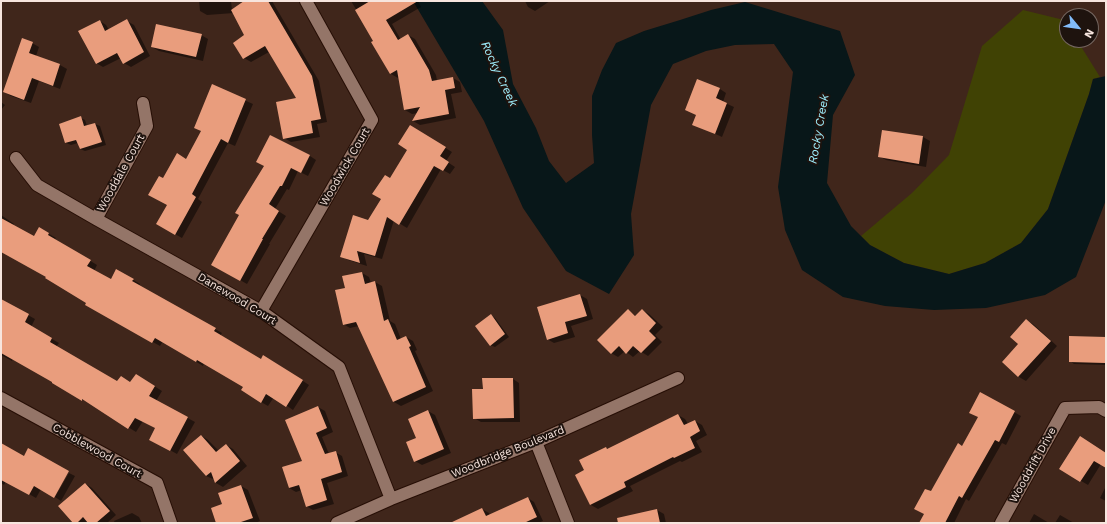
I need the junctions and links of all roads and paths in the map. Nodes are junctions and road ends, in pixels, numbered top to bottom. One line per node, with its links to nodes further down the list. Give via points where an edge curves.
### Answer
1 (306, 1): 5 (street, Woodwick Court, via 372,120)
2 (143, 103): 4 (street, Wooddale Court, via 147,126)
3 (16, 158): 4 (street, Danewood Court, via 37,185)
4 (96, 219): 5 (street, Danewood Court)
5 (261, 311): 10 (street, Danewood Court, via 339,367)
6 (678, 378): 9 (street, Woodbridge Boulevard)
7 (1, 398): 11 (street, Cobblewood Court, via 157,483)
8 (1106, 411): 14 (street, Wooddrift Drive, via 1099,407 1065,408)
9 (536, 442): 10 (street, Woodbridge Boulevard); 13 (street)
10 (390, 499): 12 (street, Woodbridge Boulevard)
11 (171, 523)
12 (337, 523)
13 (568, 523)
14 (1001, 523)

